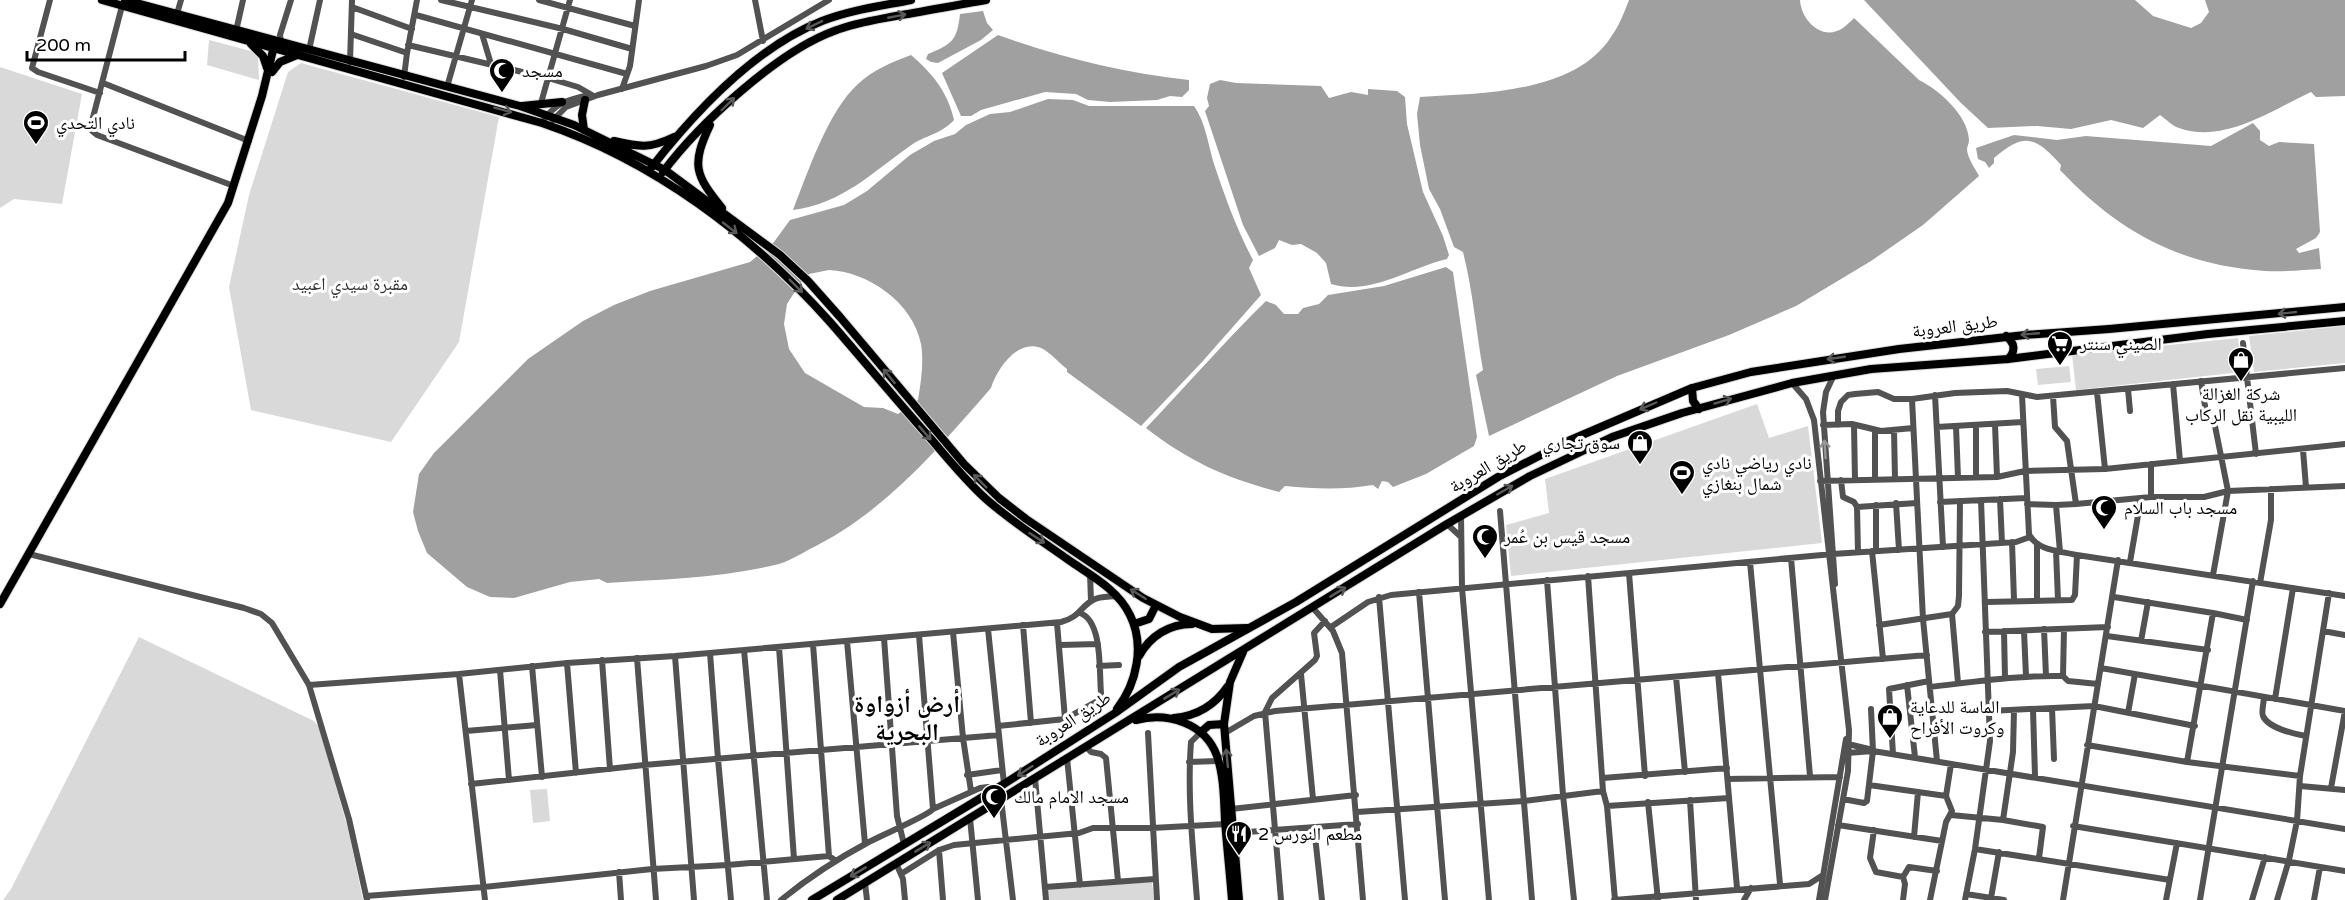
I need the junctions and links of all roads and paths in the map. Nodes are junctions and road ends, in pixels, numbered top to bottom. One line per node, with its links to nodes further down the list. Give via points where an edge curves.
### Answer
1 (50, 0): 48 (street, via 33,68)
2 (102, 0): 16 (main road)
3 (181, 0): 20 (street)
4 (243, 0): 26 (street)
5 (291, 0): 31 (street)
6 (320, 0): 34 (street)
7 (417, 0): 21 (street)
8 (441, 0): 17 (street)
9 (539, 0): 19 (street)
10 (631, 0): 15 (street)
11 (755, 0): 30 (street)
12 (829, 0): 30 (street)
13 (911, 0): 57 (main road, one-way to 57, via 835,17 797,34 751,65)
14 (986, 0): 55 (main road, one-way to 14, via 770,68 818,38 848,26)
15 (639, 1): 22 (street)
16 (123, 3): 20 (main road); 29 (main road); 45 (street)
17 (471, 3): 23 (street); 25 (street)
18 (352, 4): 24 (street); 27 (street)
19 (569, 4): 22 (street); 23 (street)
20 (177, 14): 26 (main road)
21 (416, 15): 24 (street); 25 (street)
22 (635, 26): 33 (street)
23 (563, 28): 33 (street); 37 (street)
24 (412, 29): 32 (street)
25 (464, 29): 28 (street); 36 (street)
26 (236, 31): 31 (main road)
27 (351, 34): 35 (street); 39 (street)
28 (482, 34): 37 (street); 40 (street)
29 (247, 41): 31 (main road); 41 (main road, via 260,52)
30 (763, 41): 47 (street, via 723,61)
31 (277, 43): 34 (main road); 38 (main road); 41 (main road)
32 (408, 45): 35 (street); 36 (street)
33 (632, 49): 42 (street)
34 (309, 50): 39 (main road)
35 (406, 53): 43 (street)
36 (456, 54): 40 (street); 46 (street)
37 (556, 54): 42 (street); 44 (street)
38 (299, 55): 41 (main road); 54 (main road, one-way to 54)
39 (350, 62): 43 (main road)
40 (491, 64): 44 (street)
41 (269, 71): 59 (main road)
42 (627, 74): 47 (street)
43 (404, 76): 46 (main road)
44 (548, 78): 49 (street); 52 (street)
45 (103, 83): 48 (street); 59 (street)
46 (447, 87): 53 (main road)
47 (622, 89): 49 (street)
48 (100, 93): 64 (street, via 91,125 97,135)
49 (595, 95): 50 (street); 51 (street)
50 (585, 100): 54 (street); 56 (main road)
51 (562, 102): 52 (main road); 54 (street)
52 (541, 103): 53 (main road)
53 (520, 106): 54 (main road)
54 (548, 120): 56 (main road); 62 (main road)
55 (712, 120): 61 (main road); 65 (main road, via 698,151 698,168 706,188)
56 (584, 130): 58 (main road)
57 (678, 135): 58 (main road, via 645,147); 60 (main road)
58 (602, 139): 60 (main road)
59 (249, 141): 64 (main road)
60 (654, 165): 61 (main road); 62 (main road)
61 (665, 170): 63 (main road); 65 (main road)
62 (648, 172): 63 (main road)
63 (659, 178): 100 (main road, one-way to 100, via 753,246 813,304)
64 (234, 186): 151 (main road, via 222,214)
65 (729, 216): 100 (main road, one-way to 65, via 808,281)
66 (2345, 307): 68 (highway, طريق العروبة, one-way to 68)
67 (2345, 321): 70 (highway, طريق العروبة)
68 (2007, 336): 70 (highway, via 2014,349); 77 (highway, طريق العروبة, one-way to 77, via 1818,360)
69 (2243, 343): 73 (street)
70 (2008, 359): 72 (highway, طريق العروبة)
71 (2345, 368): 73 (street)
72 (1835, 375): 75 (highway, طريق العروبة); 88 (street, via 1824,399)
73 (2247, 377): 74 (street); 99 (street)
74 (2201, 381): 76 (street); 101 (street, via 2206,412 2215,426)
75 (1792, 383): 84 (highway, طريق العروبة, one-way to 75); 114 (street, via 1813,415)
76 (2173, 384): 78 (street); 102 (street)
77 (1692, 388): 84 (highway, via 1693,401); 194 (highway, طريق العروبة, one-way to 194, via 1524,463)
78 (2128, 388): 79 (street); 85 (street)
79 (2097, 392): 82 (street); 104 (street)
80 (1935, 395): 81 (street, via 2005,390); 83 (street); 93 (street)
81 (2022, 395): 82 (street); 86 (street)
82 (2053, 396): 106 (street, via 2055,427 2067,441)
83 (1912, 399): 89 (street, via 1894,399 1878,392 1848,395 1839,405); 94 (street)
84 (1699, 408): 135 (highway, طريق العروبة, one-way to 84, via 1591,446)
85 (2130, 411)
86 (2024, 422): 87 (street); 105 (street)
87 (1995, 424): 91 (street); 108 (street)
88 (1823, 425): 89 (street); 114 (street, one-way to 88)
89 (1838, 425): 90 (street)
90 (1854, 425): 96 (street); 116 (street)
91 (1976, 425): 92 (street); 107 (street)
92 (1956, 426): 93 (street); 111 (street)
93 (1937, 427): 110 (street)
94 (1913, 428): 95 (street); 109 (street)
95 (1894, 430): 96 (street); 113 (street)
96 (1875, 431): 112 (street)
97 (2345, 444): 98 (street)
98 (2303, 450): 99 (street); 118 (street)
99 (2256, 454): 101 (street)
100 (950, 455): 160 (main road, one-way to 160, via 975,489 1009,518); 181 (main road, one-way to 100, via 1019,514)
101 (2222, 456): 102 (street); 120 (street)
102 (2180, 460): 103 (street)
103 (2151, 464): 104 (street); 121 (street)
104 (2104, 468): 106 (street)
105 (2025, 471): 106 (street); 108 (street); 126 (street)
106 (2070, 471): 130 (street)
107 (1976, 477): 108 (street); 111 (street)
108 (1997, 477)
109 (1916, 478): 110 (street); 113 (street); 129 (street)
110 (1939, 478): 111 (street); 127 (street)
111 (1958, 478)
112 (1875, 479): 113 (street); 116 (street)
113 (1895, 479)
114 (1824, 480): 115 (street); 139 (street); 152 (street)
115 (1841, 480): 116 (street); 133 (street, via 1843,497)
116 (1855, 480)
117 (2345, 486): 118 (street)
118 (2306, 487): 119 (street)
119 (2271, 489): 120 (street); 164 (street, via 2271,520)
120 (2228, 491): 121 (street, via 2204,497); 161 (street)
121 (2151, 497): 122 (street)
122 (2141, 498): 130 (street); 158 (street)
123 (2000, 499): 124 (street); 126 (street); 141 (street)
124 (1981, 500): 125 (street); 142 (street)
125 (1960, 501): 127 (street); 144 (street)
126 (2027, 501): 132 (street); 138 (street)
127 (1940, 502): 145 (street)
128 (1896, 503): 129 (street); 131 (street); 147 (street)
129 (1917, 503): 146 (street)
130 (2076, 504): 132 (street)
131 (1876, 505): 133 (street); 148 (street)
132 (2056, 505): 149 (street)
133 (1857, 507): 150 (street)
134 (1500, 510): 165 (street)
135 (1461, 515): 136 (highway, طريق العروبة); 137 (street)
136 (1447, 524): 137 (street); 182 (highway, طريق العروبة, one-way to 136)
137 (1460, 536): 166 (street)
138 (2030, 537): 140 (street); 143 (street)
139 (1826, 538): 152 (street); 154 (street)
140 (2012, 542): 141 (street); 175 (street)
141 (2002, 543): 142 (street)
142 (1983, 544): 144 (street); 178 (street)
143 (2037, 544): 149 (street); 174 (street)
144 (1962, 546): 145 (street); 185 (street, via 1959,602)
145 (1942, 547): 146 (street)
146 (1919, 548): 147 (street); 186 (street)
147 (1899, 550): 148 (street)
148 (1874, 551): 150 (street); 193 (street)
149 (2058, 551): 153 (street); 176 (street)
150 (1858, 552): 152 (street)
151 (29, 554): 180 (main road); 252 (street, via 261,614 277,630)
152 (1831, 554): 154 (street); 227 (street)
153 (2077, 555): 156 (street); 176 (street, via 2074,598)
154 (1815, 556): 155 (street)
155 (1791, 558): 157 (street); 231 (street)
156 (2118, 561): 158 (street); 173 (street)
157 (1750, 562): 159 (street); 234 (street)
158 (2130, 562): 161 (street)
159 (1629, 573): 162 (street); 245 (street)
160 (1090, 574): 170 (main road); 177 (street)
161 (2213, 575): 164 (street)
162 (1588, 576): 163 (street); 248 (street)
163 (1547, 580): 165 (street); 255 (street)
164 (2256, 582): 167 (street); 187 (street)
165 (1506, 584): 166 (street); 256 (street)
166 (1462, 588): 168 (street); 258 (street)
167 (2293, 588): 169 (street); 261 (street)
168 (1419, 592): 172 (street); 260 (street)
169 (2329, 593): 171 (street); 204 (street)
170 (1117, 596): 177 (street); 190 (main road)
171 (2345, 596)
172 (1379, 597): 195 (street); 262 (street)
173 (2114, 597): 179 (street); 196 (street)
174 (2037, 599): 175 (street); 176 (street)
175 (2014, 600): 178 (street)
176 (2058, 600)
177 (1090, 601): 183 (street)
178 (1986, 602): 203 (street)
179 (2148, 602): 184 (street); 210 (street)
180 (0, 604)
181 (1156, 605): 190 (main road, via 1149,619); 191 (main road)
182 (1313, 608): 188 (street); 217 (highway, طريق العروبة)
183 (1080, 613): 189 (street); 212 (street, via 1091,622)
184 (2214, 613): 187 (street); 216 (street)
185 (1952, 614): 186 (street); 249 (street)
186 (1923, 619): 193 (street); 219 (street)
187 (2247, 620): 257 (street)
188 (1324, 621): 195 (street); 237 (street, via 1314,633 1317,656)
189 (1058, 622): 192 (street); 213 (street)
190 (1134, 624): 222 (main road)
191 (1193, 624): 194 (main road, via 1222,630); 222 (main road, via 1174,626 1157,634)
192 (1023, 625): 197 (street); 278 (street)
193 (1879, 625): 223 (street)
194 (1251, 627): 225 (highway, طريق العروبة)
195 (1330, 627): 263 (street, via 1342,653)
196 (2108, 627): 199 (street); 207 (street)
197 (988, 629): 202 (street); 281 (street)
198 (2044, 629): 199 (street); 201 (street); 242 (street)
199 (2064, 629): 243 (street)
200 (2004, 631): 201 (street); 203 (street); 244 (street)
201 (2024, 631): 241 (street)
202 (953, 632): 205 (street); 291 (street)
203 (1985, 632): 246 (street)
204 (2323, 632): 206 (street); 265 (street)
205 (919, 635): 208 (street); 292 (street)
206 (2345, 635)
207 (2107, 636): 210 (street); 232 (street)
208 (884, 638): 209 (street); 293 (street)
209 (847, 641): 211 (street); 295 (street)
210 (2141, 641): 216 (street)
211 (813, 644): 214 (street); 299 (street)
212 (1098, 644): 213 (street); 230 (street)
213 (1060, 645): 277 (street)
214 (779, 647): 215 (street); 302 (street)
215 (744, 650): 218 (street); 304 (street)
216 (2208, 650): 254 (street)
217 (1243, 651): 239 (highway, طريق العروبة); 247 (highway)
218 (710, 653): 220 (street); 307 (street)
219 (1926, 655): 223 (street); 250 (street)
220 (675, 656): 221 (street); 311 (street)
221 (637, 658): 224 (street); 315 (street)
222 (1137, 659): 274 (main road, via 1130,688)
223 (1883, 659): 227 (street)
224 (602, 660): 226 (street); 319 (street)
225 (1190, 660): 239 (highway, via 1199,666); 274 (highway, طريق العروبة)
226 (567, 663): 229 (street); 324 (street)
227 (1841, 663): 231 (street); 283 (street)
228 (1119, 665): 230 (street)
229 (532, 666): 233 (street); 280 (street)
230 (1099, 666): 277 (street, via 1099,700)
231 (1801, 667): 234 (street); 327 (street)
232 (2101, 668): 238 (street); 251 (street)
233 (500, 670): 236 (street); 284 (street)
234 (1760, 670): 235 (street); 331 (street)
235 (1718, 673): 240 (street); 317 (street)
236 (459, 674): 252 (street); 286 (street)
237 (1301, 674): 266 (street); 273 (street, via 1272,698)
238 (2135, 674): 254 (street); 275 (street)
239 (1202, 676): 279 (highway, طريق العروبة, one-way to 239)
240 (1676, 676): 245 (street); 322 (street)
241 (2026, 676): 242 (street); 244 (street)
242 (2046, 676): 243 (street)
243 (2063, 676): 251 (street, via 2068,681)
244 (2006, 678): 246 (street)
245 (1637, 680): 248 (street); 326 (street)
246 (1988, 680): 249 (street); 271 (street)
247 (1230, 682): 276 (highway, via 1203,710); 285 (highway)
248 (1595, 683): 255 (street); 334 (street)
249 (1958, 683): 250 (street)
250 (1929, 684): 253 (street); 310 (street)
251 (2098, 684): 264 (street)
252 (309, 685): 431 (street, via 349,819)
253 (1907, 685): 303 (street, via 1892,688 1888,693); 305 (street)
254 (2202, 686): 257 (street); 282 (street)
255 (1554, 687): 256 (street); 349 (street)
256 (1515, 690): 258 (street); 356 (street)
257 (2235, 692): 259 (street); 316 (street)
258 (1471, 694): 260 (street); 359 (street)
259 (2264, 697): 261 (street); 290 (street, via 2265,719 2284,731)
260 (1428, 698): 262 (street); 361 (street)
261 (2275, 699): 265 (street)
262 (1388, 701): 263 (street); 365 (street)
263 (1347, 705): 266 (street); 348 (street)
264 (2094, 706): 267 (street); 275 (street); 294 (street)
265 (2311, 706): 272 (street); 290 (street)
266 (1305, 708): 273 (street); 353 (street)
267 (2052, 708): 269 (street); 308 (street)
268 (1871, 709): 300 (street)
269 (2033, 709): 270 (street); 328 (street)
270 (2014, 710): 271 (street); 323 (street)
271 (1989, 711): 318 (street)
272 (2345, 711): 301 (street)
273 (1265, 712): 285 (street); 358 (street)
274 (1114, 713): 339 (highway, طريق العروبة, one-way to 339)
275 (2128, 713): 282 (street)
276 (1170, 718): 279 (highway, via 1149,717); 287 (highway)
277 (1065, 719): 278 (street)
278 (1031, 723): 281 (street)
279 (1124, 723): 296 (highway, طريق العروبة)
280 (537, 725): 284 (street); 330 (street)
281 (998, 726): 289 (street)
282 (2195, 726): 313 (street)
283 (1848, 727): 297 (street); 298 (street)
284 (503, 728): 286 (street); 336 (street)
285 (1224, 728): 287 (highway, via 1209,725); 364 (highway, one-way to 285)
286 (466, 731): 338 (street)
287 (1201, 732): 309 (highway); 312 (street, via 1191,742)
288 (1148, 733): 380 (street)
289 (999, 735): 291 (street); 320 (street)
290 (2306, 736): 329 (street)
291 (963, 738): 292 (street); 325 (street)
292 (929, 741): 293 (street); 363 (street)
293 (893, 744): 295 (street); 375 (street)
294 (2087, 745): 313 (street); 337 (street)
295 (855, 747): 299 (street); 392 (street)
296 (1086, 747): 306 (highway, طريق العروبة); 379 (street, via 1106,758)
297 (1847, 749): 298 (street); 321 (street); 332 (street)
298 (1866, 749): 300 (street); 321 (street, via 1852,761)
299 (821, 750): 302 (street); 398 (street)
300 (1873, 750): 303 (street); 340 (street)
301 (2341, 751): 342 (street)
302 (787, 753): 304 (street); 401 (street)
303 (1893, 754): 305 (street)
304 (753, 756): 307 (street); 404 (street)
305 (1915, 757): 310 (street)
306 (1068, 758): 333 (highway, طريق العروبة); 384 (street)
307 (718, 759): 311 (street); 407 (street)
308 (2055, 759)
309 (1218, 761): 312 (street); 372 (highway)
310 (1936, 761): 314 (street)
311 (682, 762): 315 (street); 408 (street)
312 (1189, 762): 376 (street)
313 (2187, 762): 316 (street)
314 (1951, 764): 318 (street); 350 (street)
315 (644, 765): 319 (street); 410 (street)
316 (2221, 766): 329 (street); 362 (street)
317 (1726, 768): 322 (street); 335 (street)
318 (1986, 768): 323 (street); 368 (street)
319 (610, 769): 324 (street)
320 (1002, 770): 325 (street); 339 (street)
321 (1848, 771): 354 (street)
322 (1685, 772): 326 (street)
323 (2010, 772): 328 (street); 370 (street)
324 (576, 773): 330 (street)
325 (967, 775): 345 (street)
326 (1645, 776): 334 (street)
327 (1810, 776): 331 (street); 332 (street)
328 (2035, 776): 337 (street)
329 (2300, 776): 341 (street)
330 (542, 777): 336 (street)
331 (1770, 777): 335 (street); 421 (street)
332 (1840, 777): 415 (street)
333 (1035, 778): 352 (highway, طريق العروبة); 386 (street)
334 (1603, 778): 346 (street)
335 (1728, 779): 351 (street)
336 (509, 780): 338 (street)
337 (2080, 783): 362 (street); 377 (street)
338 (471, 784): 424 (street)
339 (1004, 784): 343 (highway, طريق العروبة)
340 (1869, 785): 347 (street); 354 (street, via 1866,803)
341 (2300, 786): 342 (street); 371 (street)
342 (2331, 789): 344 (street)
343 (995, 790): 345 (street, via 988,787); 393 (highway, طريق العروبة)
344 (2345, 790)
345 (971, 791): 363 (street)
346 (1603, 791): 349 (street); 360 (street)
347 (1918, 792): 350 (street); 387 (street)
348 (1356, 795): 353 (street); 366 (street)
349 (1563, 795): 356 (street); 460 (street)
350 (1946, 796): 367 (street)
351 (1730, 798): 355 (street); 426 (street)
352 (1001, 799): 369 (highway, طريق العروبة); 388 (street)
353 (1313, 799): 358 (street)
354 (1843, 799): 374 (street)
355 (1690, 800): 357 (street); 429 (street)
356 (1524, 801): 359 (street); 459 (street)
357 (1648, 802): 360 (street); 432 (street)
358 (1272, 804): 364 (street); 382 (street)
359 (1480, 804): 361 (street); 458 (street)
360 (1607, 806): 461 (street)
361 (1437, 807): 365 (street); 457 (street)
362 (2215, 807): 371 (street); 394 (street)
363 (933, 809): 375 (street)
364 (1231, 809): 385 (highway)
365 (1397, 810): 366 (street); 456 (street)
366 (1357, 813): 373 (street)
367 (1951, 815): 368 (street); 389 (street)
368 (1980, 817): 370 (street); 395 (street)
369 (970, 818): 390 (street); 406 (highway, طريق العروبة, one-way to 369)
370 (2003, 820): 400 (street, via 2043,827)
371 (2296, 821): 381 (street); 402 (street)
372 (1226, 824): 376 (street); 451 (highway)
373 (1358, 824): 378 (street); 455 (street)
374 (1838, 825): 383 (street); 463 (street)
375 (899, 826): 392 (street); 393 (street)
376 (1191, 826): 380 (street); 450 (street)
377 (2073, 826): 391 (street); 405 (street)
378 (1314, 827): 382 (street); 454 (street)
379 (1113, 828): 380 (street); 384 (street); 419 (street)
380 (1152, 828): 417 (street)
381 (2345, 829)
382 (1276, 830): 385 (street); 453 (street)
383 (1874, 830): 387 (street); 416 (street, via 1870,858 1874,870)
384 (1075, 833): 386 (street); 423 (street)
385 (1233, 833): 452 (highway)
386 (1040, 836): 388 (street); 425 (street)
387 (1914, 837): 389 (street)
388 (1006, 840): 390 (street); 447 (street)
389 (1942, 841): 411 (street)
390 (972, 843): 396 (street); 446 (street)
391 (2177, 843): 394 (street); 418 (street)
392 (865, 844): 403 (street)
393 (904, 844): 441 (highway, طريق العروبة, one-way to 441)
394 (2208, 848): 399 (street); 469 (street)
395 (1975, 849): 397 (street); 430 (street)
396 (939, 850): 414 (street); 445 (street)
397 (1999, 852): 400 (street); 433 (street)
398 (829, 856): 401 (street); 403 (street)
399 (2265, 857): 402 (street); 470 (street)
400 (2039, 858): 405 (street)
401 (794, 859): 404 (street)
402 (2289, 860): 409 (street); 471 (street)
403 (836, 861): 440 (street)
404 (762, 862): 407 (street); 439 (street)
405 (2068, 862): 418 (street); 467 (street)
406 (896, 863): 414 (street); 420 (highway, طريق العروبة)
407 (728, 865): 408 (street); 438 (street)
408 (692, 867): 410 (street); 437 (street)
409 (2320, 867): 413 (street); 472 (street)
410 (652, 869): 412 (street); 436 (street)
411 (1937, 871): 416 (street, via 1909,867); 465 (street)
412 (619, 872): 424 (street); 435 (street)
413 (2345, 872)
414 (901, 874): 444 (street)
415 (1823, 875): 422 (street); 428 (street)
416 (1903, 877): 464 (street)
417 (1155, 879): 419 (street); 449 (street)
418 (2170, 880): 468 (street)
419 (1118, 881): 423 (street)
420 (865, 882): 442 (highway, طريق العروبة); 443 (street)
421 (1780, 884): 422 (street); 427 (street)
422 (1809, 884): 428 (street)
423 (1080, 885): 425 (street)
424 (484, 887): 431 (street); 434 (street)
425 (1045, 887): 448 (street)
426 (1737, 888): 427 (street); 429 (street)
427 (1751, 888): 462 (street)
428 (1820, 896)
429 (1696, 897): 432 (street)
430 (1965, 897): 433 (street)
431 (366, 898)
432 (1658, 898): 461 (street)
433 (1991, 898): 466 (street)
434 (485, 900)
435 (621, 900)
436 (656, 900)
437 (694, 900)
438 (731, 900)
439 (767, 900)
440 (781, 900)
441 (812, 900)
442 (837, 900)
443 (867, 900)
444 (905, 900)
445 (943, 900)
446 (978, 900)
447 (1012, 900)
448 (1046, 900)
449 (1157, 900)
450 (1197, 900)
451 (1232, 900)
452 (1239, 900)
453 (1281, 900)
454 (1322, 900)
455 (1364, 900)
456 (1405, 900)
457 (1445, 900)
458 (1489, 900)
459 (1532, 900)
460 (1574, 900)
461 (1615, 900)
462 (1744, 900)
463 (1825, 900)
464 (1904, 900)
465 (1930, 900)
466 (2004, 900)
467 (2062, 900)
468 (2166, 900)
469 (2200, 900)
470 (2252, 900)
471 (2277, 900)
472 (2314, 900)

